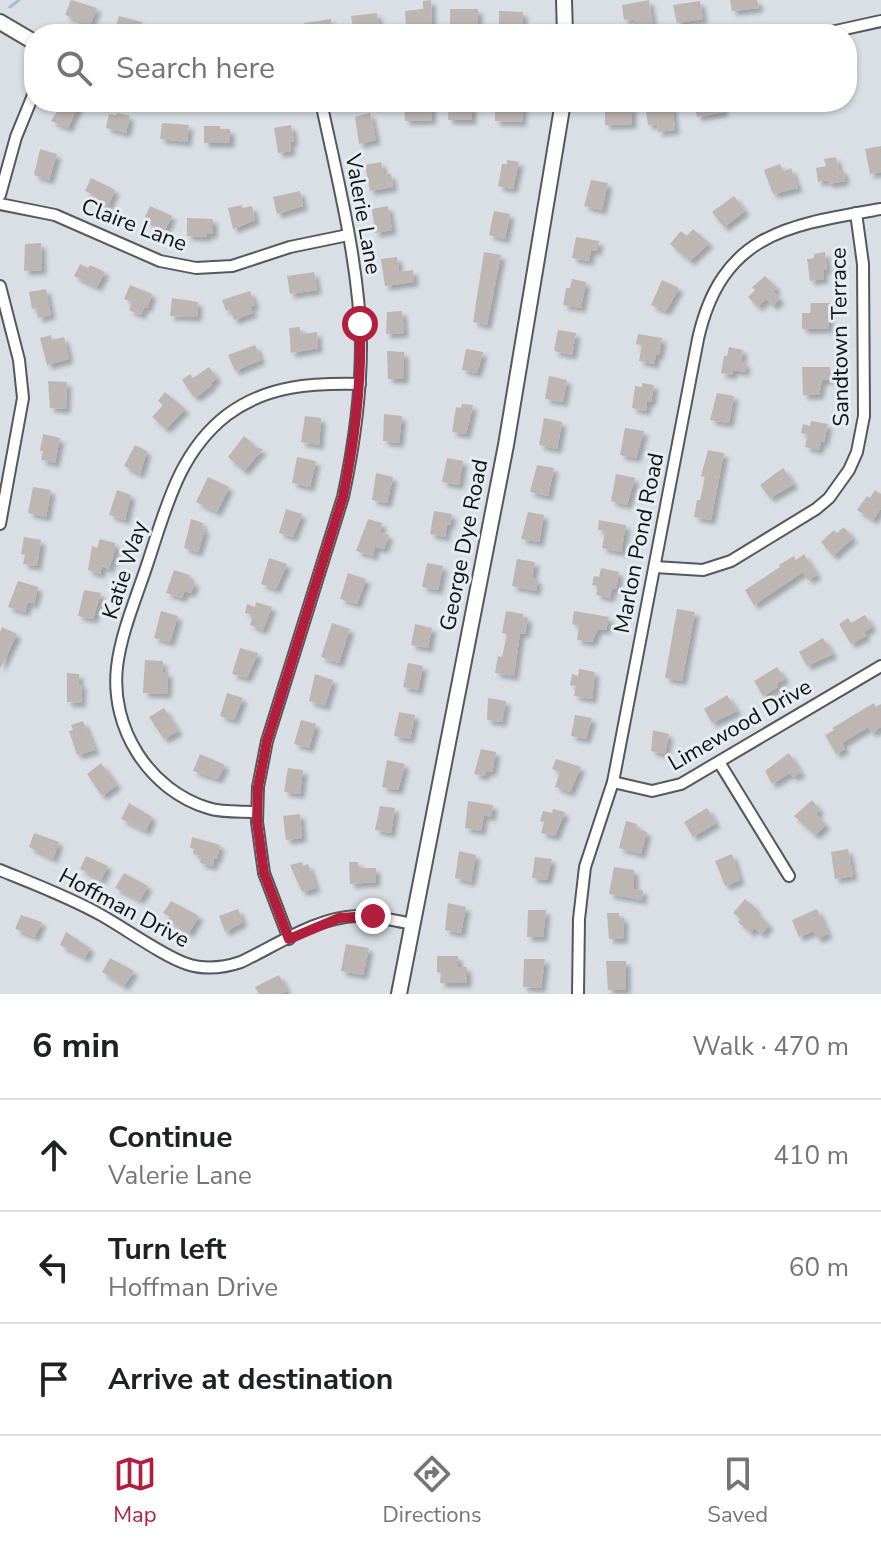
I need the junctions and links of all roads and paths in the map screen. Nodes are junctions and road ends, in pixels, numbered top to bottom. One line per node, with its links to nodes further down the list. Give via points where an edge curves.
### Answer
1 (564, 0): 4 (street)
2 (881, 21): 5 (street)
3 (0, 22): 6 (street)
4 (565, 24)
5 (857, 26)
6 (24, 36)
7 (26, 112): 10 (street)
8 (323, 112): 14 (street, Valerie Lane)
9 (561, 112): 25 (street, George Dye Road, via 506,445)
10 (0, 195)
11 (0, 204): 14 (street, Claire Lane, via 55,215 160,261 196,268 232,266)
12 (881, 209): 13 (street, Marlon Pond Road)
13 (856, 213): 18 (street, Marlon Pond Road, via 803,222 769,236 737,261 716,288 698,339); 18 (street, Sandtown Terrace, via 863,264 864,416 849,470 816,509 731,561 703,570)
14 (348, 235): 16 (street, Valerie Lane, via 360,324)
15 (0, 286): 17 (street, via 23,398)
16 (360, 384): 22 (street, Valerie Lane, via 343,497 267,741); 22 (street, Katie Way, via 280,389 240,406 211,429 174,483 120,648 118,705 129,740 150,771 195,803)
17 (0, 524)
18 (655, 567): 21 (street, Marlon Pond Road)
19 (881, 666): 20 (street, Limewood Drive)
20 (719, 762): 21 (street, Limewood Drive, via 667,789 638,790); 24 (street)
21 (613, 782): 28 (street, Marlon Pond Road, via 585,867)
22 (256, 812): 26 (street, Valerie Lane, via 264,873)
23 (0, 870): 26 (street, Hoffman Drive, via 97,913 187,964 229,966)
24 (789, 876)
25 (413, 924): 26 (street, Hoffman Drive, via 356,916 323,923); 27 (street, George Dye Road)
26 (289, 939)
27 (399, 994)
28 (578, 994)

